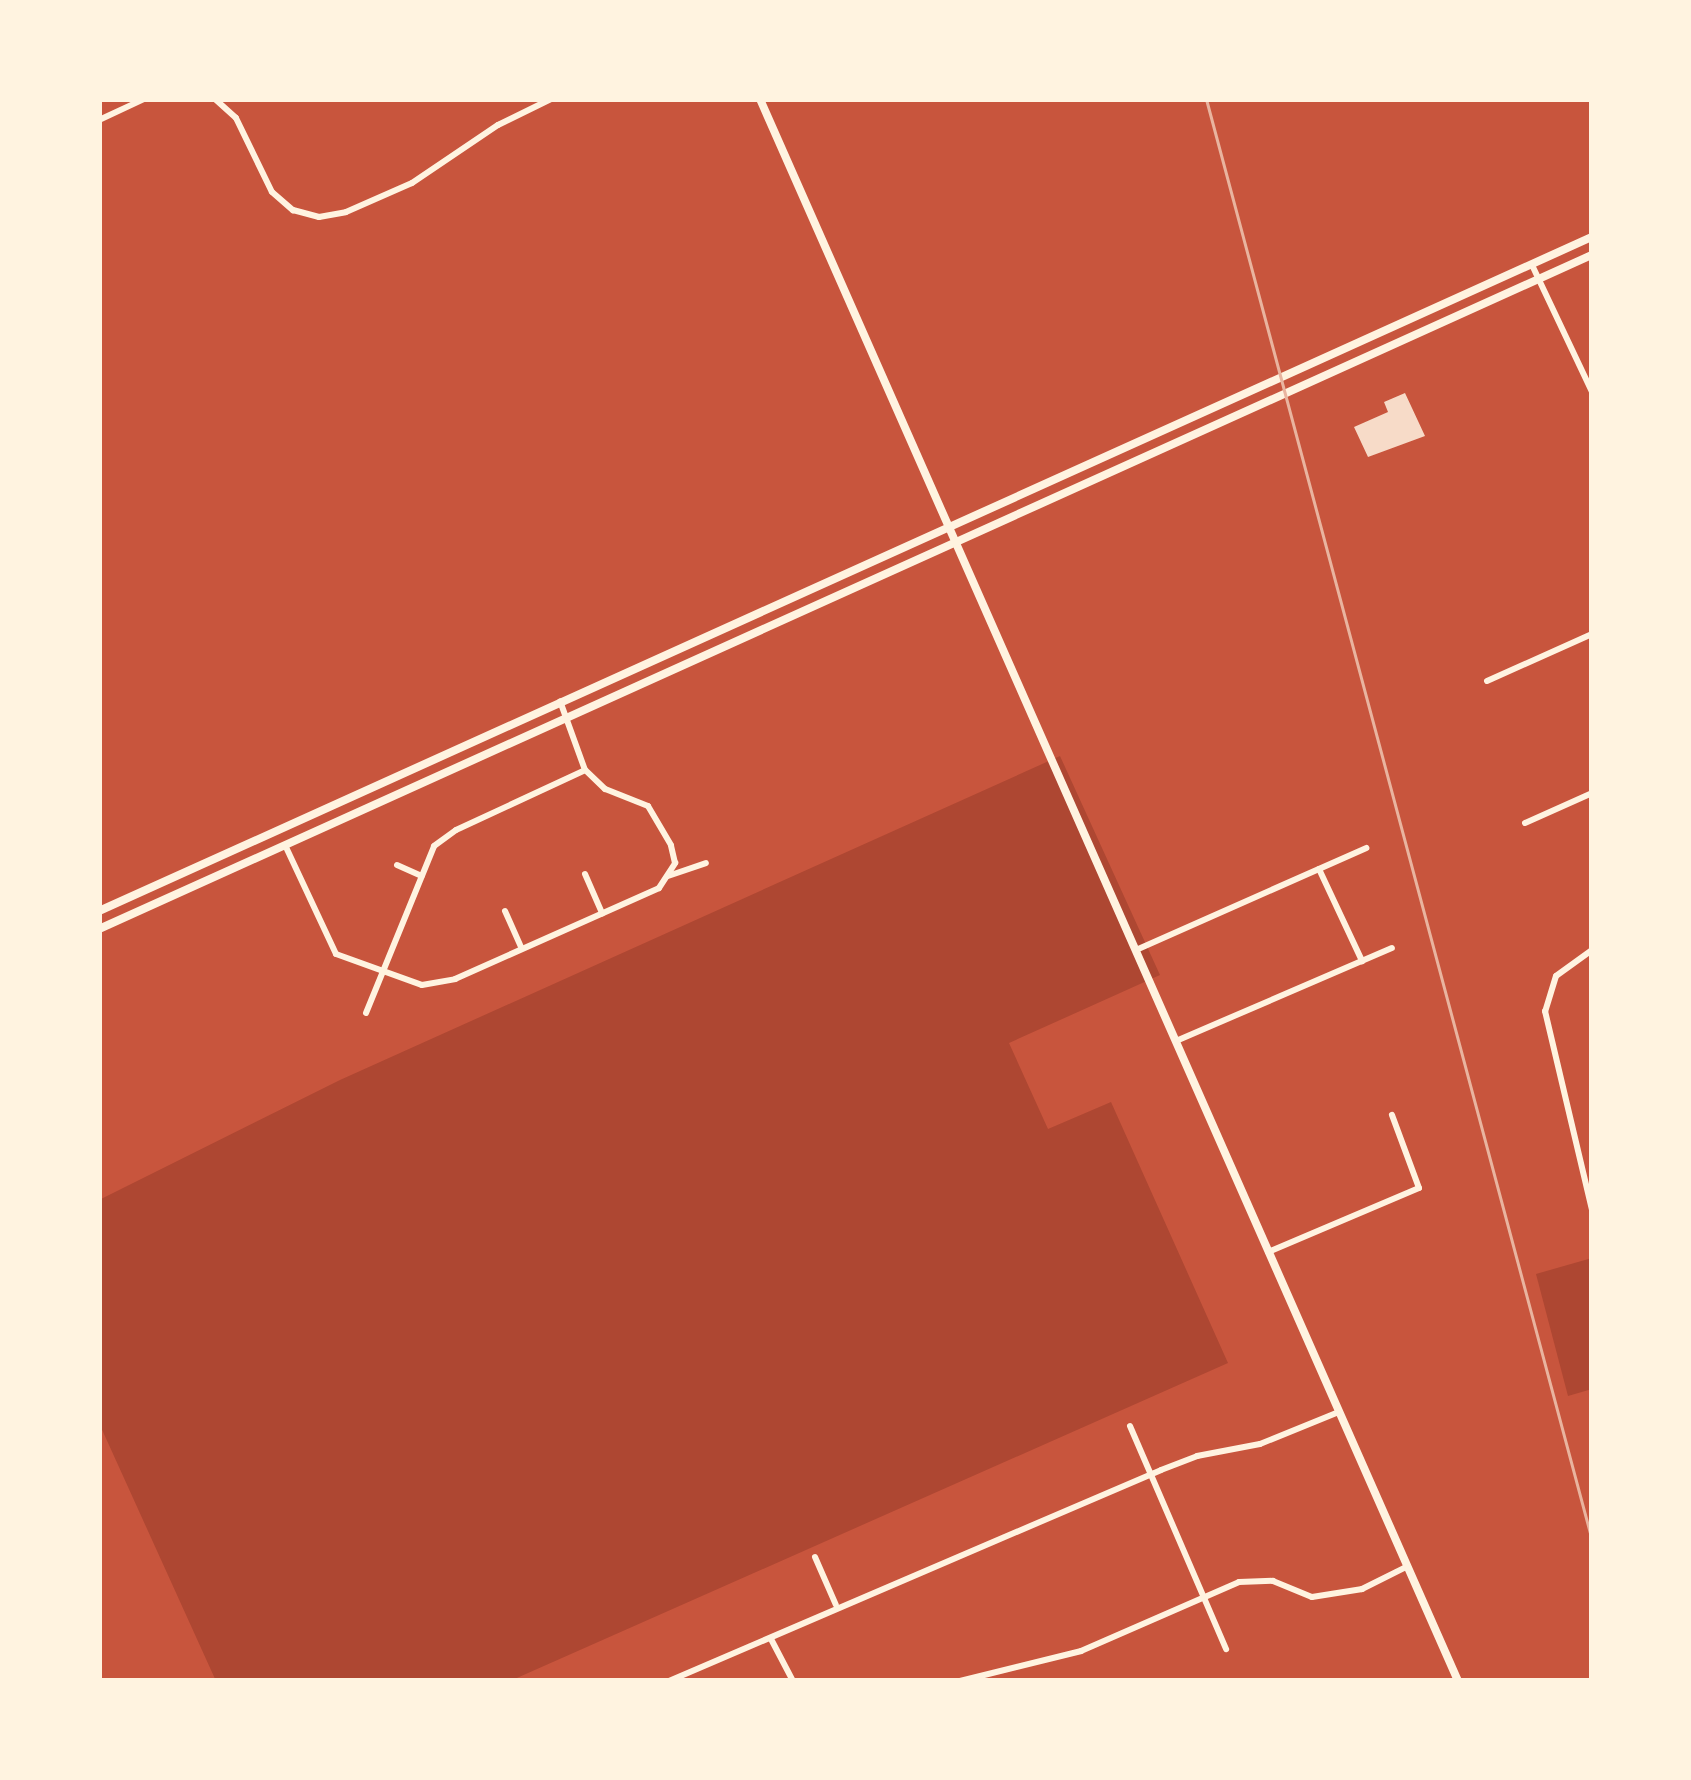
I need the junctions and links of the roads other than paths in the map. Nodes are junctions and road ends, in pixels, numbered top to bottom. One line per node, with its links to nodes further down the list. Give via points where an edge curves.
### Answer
1 (144, 99): 5 (street)
2 (215, 99): 3 (street, via 236,118 272,192 293,210 320,217 412,183)
3 (551, 99)
4 (760, 99): 11 (main road)
5 (99, 120)
6 (1592, 237): 8 (main road)
7 (1592, 255): 9 (main road)
8 (1532, 264): 9 (street); 11 (main road)
9 (1540, 279): 10 (street); 12 (main road)
10 (1592, 392)
11 (949, 525): 12 (main road); 15 (main road)
12 (956, 540): 16 (main road); 34 (main road)
13 (1592, 634): 14 (street)
14 (1487, 681)
15 (560, 701): 16 (street); 29 (main road)
16 (567, 716): 17 (street); 20 (main road)
17 (585, 770): 26 (street, via 444,838); 27 (street, via 605,789 648,806 671,845)
18 (1592, 793): 19 (street)
19 (1525, 823)
20 (284, 845): 31 (main road); 37 (street, via 336,954)
21 (1366, 848): 24 (street)
22 (706, 863): 27 (street)
23 (397, 865): 26 (street)
24 (1319, 869): 34 (street); 36 (street)
25 (585, 874): 30 (street)
26 (422, 876): 37 (street)
27 (668, 876): 30 (street)
28 (505, 910): 32 (street)
29 (99, 911)
30 (602, 913): 32 (street)
31 (99, 929)
32 (521, 947): 37 (street, via 437,985)
33 (1392, 948): 36 (street)
34 (1136, 950): 39 (main road)
35 (1592, 950): 41 (street, via 1556,976 1544,1011)
36 (1362, 961): 39 (street)
37 (384, 972): 38 (street)
38 (366, 1013)
39 (1176, 1041): 42 (main road)
40 (1392, 1115): 42 (street, via 1418,1188)
41 (1592, 1210)
42 (1268, 1252): 43 (main road)
43 (1340, 1412): 45 (street); 47 (main road)
44 (1130, 1426): 45 (street)
45 (1151, 1474): 48 (street); 49 (street)
46 (815, 1557): 49 (street)
47 (1406, 1567): 48 (street, via 1362,1589 1312,1598 1273,1581 1239,1582); 55 (main road)
48 (1202, 1598): 51 (street); 54 (street, via 1081,1651)
49 (836, 1605): 50 (street)
50 (771, 1639): 52 (street); 53 (street)
51 (1226, 1649)
52 (669, 1681)
53 (793, 1681)
54 (960, 1681)
55 (1458, 1681)

